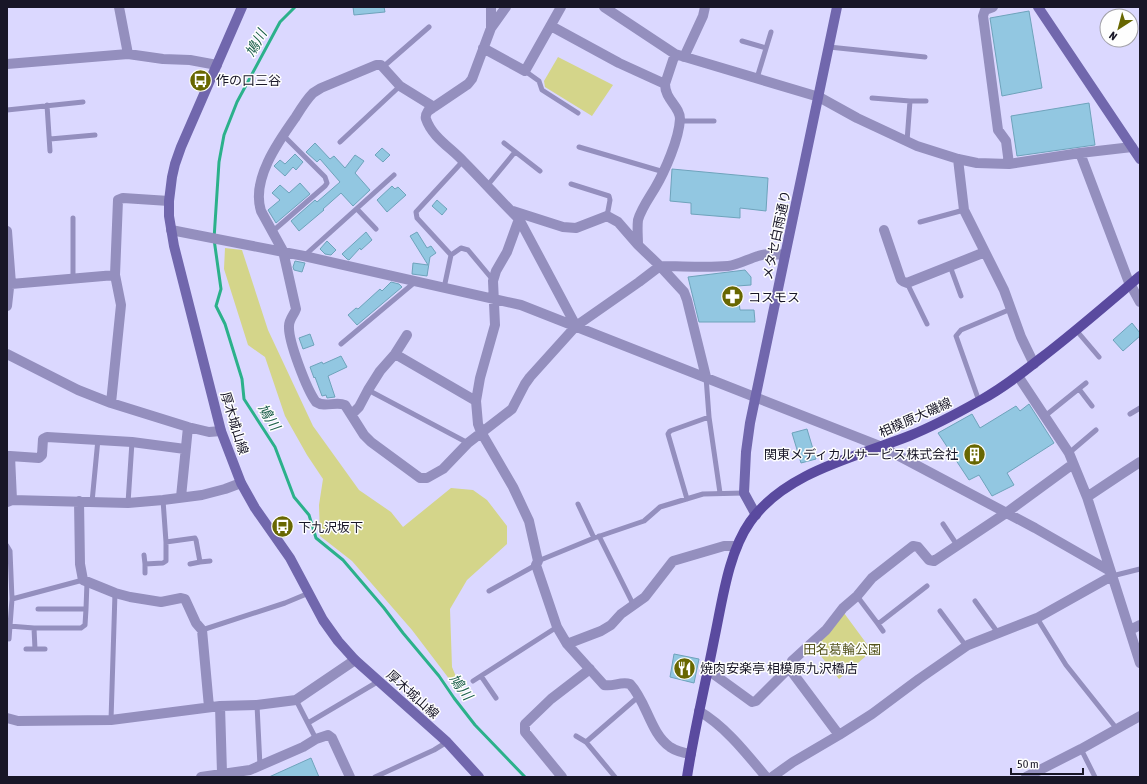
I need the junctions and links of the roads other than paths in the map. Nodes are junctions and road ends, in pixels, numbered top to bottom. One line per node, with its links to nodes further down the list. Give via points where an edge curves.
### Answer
1 (119, 7): 19 (street)
2 (242, 7): 23 (main road, 厚木城山線)
3 (491, 7): 13 (street)
4 (506, 7): 13 (street)
5 (560, 7): 11 (street)
6 (604, 7): 20 (street)
7 (705, 7): 20 (street, via 703,16)
8 (837, 7): 16 (main road, メタセ白雨通り)
9 (993, 7): 54 (street, via 985,10 983,16 998,130 1006,141)
10 (1038, 7): 46 (main road)
11 (550, 26): 25 (street); 27 (street)
12 (429, 27): 24 (lane)
13 (490, 28): 17 (street)
14 (771, 32): 18 (lane)
15 (742, 40): 18 (lane)
16 (829, 47): 21 (lane); 29 (main road, メタセ白雨通り)
17 (483, 48): 25 (street); 35 (street, via 475,74 468,84)
18 (766, 48): 26 (lane)
19 (128, 54): 22 (street); 23 (street)
20 (680, 55): 26 (street); 27 (street)
21 (925, 56)
22 (7, 64)
23 (217, 65): 60 (main road, 厚木城山線, via 181,147 172,177)
24 (383, 67): 28 (street); 41 (street, via 376,65 314,92)
25 (525, 71): 37 (lane, via 539,81 542,90)
26 (756, 78): 29 (street)
27 (665, 84): 38 (street, via 666,94 678,110)
28 (400, 86): 35 (street); 44 (lane)
29 (819, 97): 43 (street); 77 (main road, メタセ白雨通り)
30 (872, 98): 31 (lane)
31 (910, 101): 32 (lane); 43 (lane)
32 (926, 101)
33 (83, 102): 34 (lane)
34 (47, 105): 36 (lane); 42 (lane)
35 (434, 107): 52 (street, via 425,118 440,140)
36 (7, 110)
37 (578, 113)
38 (680, 121): 39 (lane); 56 (street)
39 (714, 121)
40 (94, 135): 42 (lane)
41 (283, 135): 72 (street, via 264,171 258,198 261,211); 72 (lane, via 327,183)
42 (50, 139): 48 (lane)
43 (907, 141): 53 (street)
44 (340, 142)
45 (504, 143): 49 (lane)
46 (1132, 147): 50 (street); 51 (main road)
47 (579, 148): 56 (lane)
48 (50, 151)
49 (515, 152): 55 (lane); 59 (lane)
50 (1080, 153): 54 (street); 88 (street)
51 (1140, 159)
52 (463, 160): 59 (street); 76 (lane, via 416,212 417,218)
53 (958, 160): 54 (street); 63 (street)
54 (1009, 164)
55 (540, 171)
56 (664, 172): 73 (street, via 639,219)
57 (394, 175): 61 (lane)
58 (570, 184): 64 (lane, via 609,196)
59 (487, 186): 62 (street)
60 (169, 201): 68 (main road, 厚木城山線); 81 (street, via 123,198 118,200)
61 (357, 209): 69 (lane); 78 (lane)
62 (511, 210): 64 (street, via 571,228); 66 (street)
63 (964, 210): 67 (lane); 75 (street)
64 (607, 216): 73 (street, via 618,222)
65 (73, 218): 83 (lane)
66 (519, 219): 84 (street); 96 (street)
67 (920, 222)
68 (172, 230): 74 (street); 122 (main road, 厚木城山線)
69 (376, 230)
70 (884, 230): 86 (street, via 900,277)
71 (7, 231): 87 (street)
72 (273, 231): 74 (street)
73 (638, 245): 79 (street)
74 (283, 251): 78 (street); 116 (street, via 296,305 296,312 290,318 288,326 298,366 316,402 322,405 345,405)
75 (985, 252): 80 (street); 94 (street)
76 (451, 255): 84 (lane, via 461,248 466,248); 89 (lane)
77 (785, 255): 79 (street, via 772,253 730,266); 110 (main road, メタセ白雨通り)
78 (304, 256): 85 (street)
79 (660, 266): 96 (street); 106 (street, via 684,292)
80 (950, 266): 86 (street); 90 (lane)
81 (115, 275): 83 (street); 113 (street, via 120,305)
82 (1140, 276): 88 (main road, 相模原大磯線)
83 (73, 279): 87 (street)
84 (493, 281): 91 (street)
85 (415, 282): 89 (street); 99 (lane)
86 (906, 283): 95 (lane)
87 (12, 284): 93 (street, via 9,288)
88 (1130, 285): 92 (street); 97 (main road, 相模原大磯線)
89 (444, 288): 91 (street)
90 (961, 296)
91 (494, 299): 96 (street, via 521,305); 111 (street, via 495,325)
92 (1140, 302)
93 (7, 306)
94 (1011, 309): 104 (street); 112 (lane, via 961,330 956,336)
95 (927, 324)
96 (576, 326): 106 (street); 123 (street, via 530,377 512,409)
97 (1076, 330): 102 (lane); 104 (main road, 相模原大磯線)
98 (407, 335): 101 (street)
99 (341, 344)
100 (7, 354): 103 (street); 113 (street, via 78,390)
101 (395, 354): 109 (street); 111 (street)
102 (1099, 357)
103 (7, 358)
104 (1034, 364): 105 (main road, 相模原大磯線)
105 (1018, 376): 112 (main road, 相模原大磯線); 118 (street)
106 (706, 377): 110 (street); 119 (lane)
107 (1086, 383): 108 (lane)
108 (1079, 389): 114 (lane); 118 (lane)
109 (368, 390): 116 (street, via 360,407); 126 (lane)
110 (756, 397): 127 (street); 135 (main road, メタセ白雨通り, via 746,452)
111 (476, 401): 123 (street)
112 (979, 401): 127 (main road, 相模原大磯線, via 938,424)
113 (111, 403): 120 (street)
114 (1092, 406)
115 (1140, 408): 117 (lane)
116 (352, 414): 126 (street, via 371,442 420,478 427,478 443,469)
117 (1130, 414)
118 (1045, 416): 129 (street)
119 (710, 417): 134 (lane); 138 (lane, via 670,431 668,434)
120 (188, 428): 122 (street, via 209,432); 128 (street)
121 (1096, 430): 129 (lane)
122 (221, 431): 133 (main road, 厚木城山線)
123 (481, 432): 126 (street); 156 (street, via 513,487 529,521)
124 (98, 439): 125 (street); 130 (street, via 47,437 43,439 42,455 39,458); 142 (lane)
125 (132, 442): 128 (street); 143 (lane)
126 (468, 443)
127 (882, 446): 145 (street); 146 (main road, 相模原大磯線, via 796,482 769,500)
128 (186, 449): 136 (street)
129 (1069, 453): 132 (street)
130 (8, 456): 140 (street)
131 (1140, 462): 137 (street)
132 (1073, 464): 137 (street); 145 (street)
133 (241, 483): 136 (street, via 202,495); 166 (main road, 厚木城山線, via 290,558)
134 (720, 493): 135 (lane); 138 (lane, via 703,494)
135 (744, 493): 146 (main road)
136 (181, 497): 139 (street)
137 (1087, 497): 161 (street)
138 (687, 499): 148 (lane, via 660,507 644,521)
139 (163, 500): 143 (street); 149 (lane)
140 (9, 501): 141 (street)
141 (79, 501): 142 (street); 162 (street, via 80,564)
142 (92, 502): 143 (street)
143 (128, 503)
144 (578, 504): 148 (lane)
145 (1006, 513): 150 (street); 161 (street)
146 (756, 515): 152 (main road, 相模原大磯線)
147 (943, 524): 150 (lane)
148 (597, 537): 156 (lane); 170 (lane)
149 (166, 542): 155 (lane, via 195,538); 157 (lane, via 166,561)
150 (957, 545): 167 (street, via 932,561 918,547 913,546 872,578)
151 (7, 546): 168 (lane, via 10,551)
152 (738, 546): 170 (street, via 724,546 673,561 646,597); 194 (main road, 相模原大磯線)
153 (144, 555): 157 (lane)
154 (210, 561): 155 (lane)
155 (200, 562): 158 (lane)
156 (537, 563): 164 (lane); 178 (street)
157 (144, 564): 160 (lane)
158 (190, 564)
159 (1140, 569): 161 (lane)
160 (145, 573)
161 (1111, 573): 174 (street); 181 (street)
162 (85, 581): 165 (street); 168 (lane); 172 (lane)
163 (927, 586): 175 (lane)
164 (489, 591)
165 (115, 593): 180 (street, via 161,602 183,598); 207 (lane)
166 (309, 593): 180 (lane); 190 (main road, 厚木城山線, via 323,620)
167 (857, 596): 175 (lane); 192 (street, via 843,608 826,630 792,661)
168 (12, 598): 177 (lane)
169 (975, 601): 183 (lane)
170 (633, 604): 185 (street, via 611,625)
171 (38, 609): 172 (lane)
172 (86, 609): 179 (lane, via 85,624 81,628)
173 (940, 611): 186 (lane)
174 (1037, 618): 183 (street); 209 (lane, via 1066,665)
175 (878, 624): 182 (lane)
176 (1140, 625): 181 (street)
177 (9, 626): 179 (lane); 184 (lane)
178 (557, 627): 185 (street); 195 (lane)
179 (34, 628): 188 (lane)
180 (202, 630): 203 (street)
181 (1130, 630): 191 (street)
182 (883, 631)
183 (998, 634): 186 (street)
184 (9, 639)
185 (567, 644): 193 (street)
186 (966, 646): 210 (street)
187 (26, 649): 188 (lane)
188 (35, 649): 189 (lane)
189 (45, 649)
190 (355, 660): 196 (main road, 厚木城山線); 200 (street)
191 (1140, 663)
192 (789, 668): 194 (street, via 754,702); 210 (street)
193 (590, 669): 198 (street, via 604,685 626,683 632,686); 224 (street, via 551,699 524,726 525,732)
194 (708, 670): 204 (main road, 相模原大磯線)
195 (481, 676): 197 (lane); 199 (lane)
196 (379, 681): 208 (lane); 213 (main road, 厚木城山線)
197 (473, 681)
198 (638, 697): 214 (lane); 216 (street, via 663,741 674,749)
199 (496, 698)
200 (296, 700): 201 (street); 208 (lane)
201 (257, 705): 202 (street); 217 (lane)
202 (220, 706): 203 (street); 218 (street)
203 (209, 707): 207 (street)
204 (699, 711): 216 (main road, 相模原大磯線); 227 (street, via 714,721)
205 (1140, 716): 209 (street)
206 (7, 718): 207 (street, via 18,721)
207 (111, 720)
208 (308, 723): 212 (lane)
209 (1117, 730): 215 (street)
210 (839, 735): 228 (street)
211 (576, 736): 214 (lane)
212 (316, 739): 217 (street); 221 (street, via 330,736)
213 (447, 742): 222 (lane); 223 (main road, 厚木城山線)
214 (586, 742): 225 (lane)
215 (1081, 749): 219 (street); 229 (lane)
216 (691, 754): 226 (main road, 相模原大磯線)
217 (260, 766): 218 (street)
218 (222, 775): 220 (street)
219 (1030, 776)
220 (201, 777)
221 (350, 777)
222 (375, 777)
223 (479, 777)
224 (562, 777)
225 (615, 777)
226 (687, 777)
227 (766, 777)
228 (772, 777)
229 (1095, 777)

